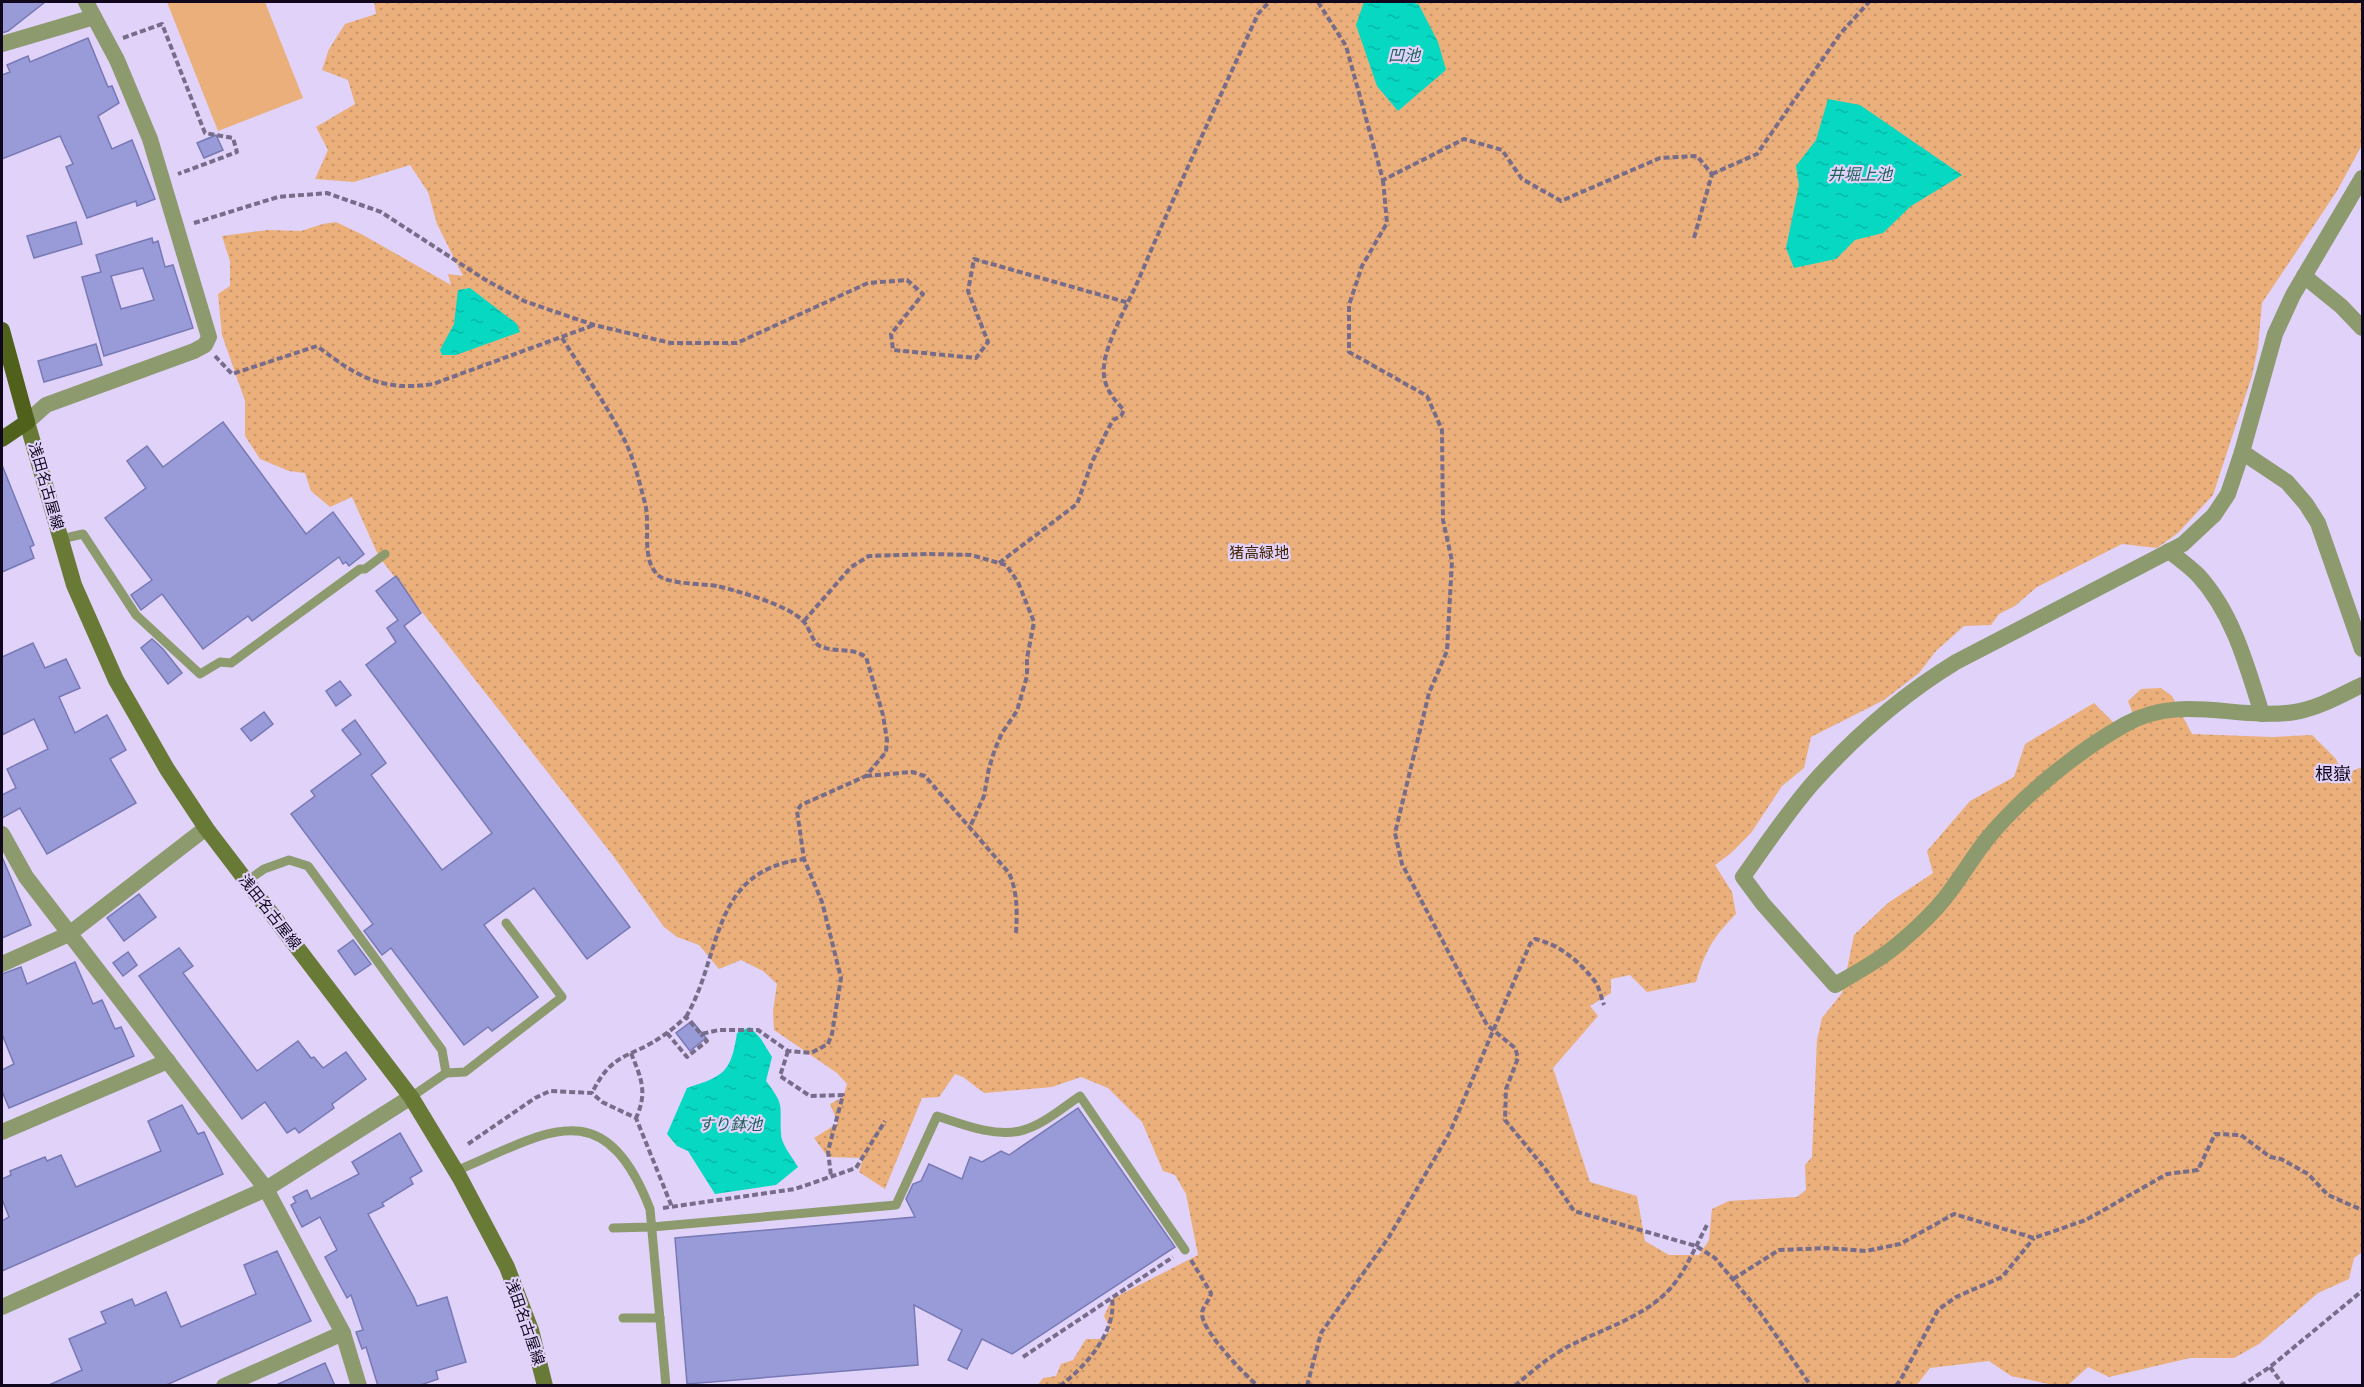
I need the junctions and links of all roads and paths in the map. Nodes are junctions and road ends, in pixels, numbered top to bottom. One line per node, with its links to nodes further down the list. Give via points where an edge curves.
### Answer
1 (87, 2): 5 (street)
2 (1269, 2): 15 (path, via 1258,14)
3 (1318, 2): 11 (path, via 1346,46)
4 (1869, 2): 8 (path, via 1840,34 1757,154)
5 (94, 17): 6 (street); 7 (street)
6 (108, 43): 10 (street, via 150,139); 10 (path, via 162,24 205,133 233,138 237,152)
7 (2, 44)
8 (1712, 174): 11 (path, via 1697,156 1660,158 1561,201 1522,179 1502,150 1464,139); 13 (path)
9 (2362, 178): 14 (street)
10 (162, 180): 12 (street)
11 (1383, 180): 44 (path, via 1387,223 1362,266 1349,305 1349,352 1427,396 1442,430 1443,520 1452,561 1447,651 1429,693 1395,833 1402,864 1487,1025)
12 (176, 229): 16 (path, via 278,197 327,193 381,212 524,301); 20 (street, via 209,337)
13 (1694, 238)
14 (2304, 276): 17 (street); 23 (street, via 2275,334)
15 (1129, 303): 16 (path, via 974,259 969,291 988,342 976,358 893,350 891,334 923,294 907,280 868,283 737,343 671,343); 27 (path, via 1111,340 1103,375 1112,398 1124,410 1107,431 1077,504)
16 (594, 325): 19 (path)
17 (2362, 328)
18 (2, 330): 21 (main road)
19 (562, 338): 20 (path, via 419,386 372,380 349,370 317,346 232,374); 28 (path, via 624,438 648,516 648,560 661,578 741,592)
20 (205, 345): 21 (street, via 46,405)
21 (27, 422): 22 (main road); 24 (main road, 浅田名古屋線)
22 (2, 440)
23 (2242, 452): 25 (street, via 2228,494 2214,515 2183,544); 29 (street, via 2287,482 2318,523)
24 (61, 539): 26 (lane, via 83,534 136,615 200,674 220,662 231,663); 34 (main road, 浅田名古屋線, via 74,585 116,680)
25 (2169, 551): 31 (street, via 2197,574 2214,595 2239,642); 31 (street, via 1924,682 1848,746 1810,786 1743,877 1835,985 1904,940 1944,900 2005,820 2059,769 2101,738 2129,722 2163,710 2193,707)
26 (385, 554)
27 (999, 563): 28 (path, via 971,555 869,556 851,567); 33 (path, via 1006,565 1018,582 1034,622 1023,695 995,749 984,796)
28 (804, 621): 32 (path, via 816,644 856,651 866,657 887,740 886,752)
29 (2362, 649)
30 (2362, 685): 31 (street, via 2317,706)
31 (2262, 714)
32 (866, 776): 33 (path, via 912,772 925,777); 36 (path, via 801,805 796,811)
33 (970, 827): 40 (path, via 1009,873 1017,903)
34 (206, 828): 37 (main road, 浅田名古屋線); 39 (street)
35 (2, 834): 39 (street, via 26,877)
36 (804, 859): 43 (path, via 773,866 736,895 727,909); 47 (path, via 822,902 841,978 828,1044 811,1053)
37 (247, 881): 50 (lane, via 264,869 289,860 308,866 442,1050); 52 (main road, 浅田名古屋線)
38 (506, 923): 50 (lane, via 562,997 465,1072)
39 (69, 934): 41 (street); 49 (street)
40 (1016, 934)
41 (2, 964)
42 (1604, 1005): 44 (path, via 1595,980 1562,950 1548,941 1535,939)
43 (686, 1017): 45 (path); 46 (path)
44 (1494, 1030): 65 (path, via 1515,1048 1518,1058 1506,1089 1505,1120 1574,1211); 82 (path, via 1450,1132 1389,1237 1321,1333)
45 (668, 1033): 46 (path, via 687,1057 707,1041); 48 (path)
46 (701, 1034): 47 (path, via 758,1030)
47 (788, 1051): 57 (path, via 780,1076 810,1096 843,1095 828,1151)
48 (631, 1053): 51 (path, via 611,1064); 53 (path, via 643,1084 643,1104)
49 (168, 1061): 55 (street); 58 (street)
50 (446, 1073): 52 (lane)
51 (592, 1093)
52 (411, 1097): 56 (main road, 浅田名古屋線); 58 (street)
53 (636, 1118)
54 (885, 1121): 57 (path, via 856,1168)
55 (2, 1132)
56 (456, 1171): 59 (lane, via 536,1136 557,1130 582,1131 604,1140 624,1158); 78 (main road, 浅田名古屋線, via 507,1267 531,1330)
57 (831, 1176): 59 (path, via 795,1189)
58 (266, 1189): 70 (street); 73 (street)
59 (650, 1209): 62 (lane)
60 (2362, 1210): 64 (path, via 2328,1195 2308,1174 2270,1157 2241,1135 2215,1134 2198,1170 2167,1174 2086,1220)
61 (1708, 1223): 65 (path)
62 (652, 1227): 63 (lane); 66 (lane, via 896,1205 937,1116 983,1130 1019,1131 1080,1096); 72 (lane)
63 (613, 1228)
64 (2034, 1238): 67 (path, via 1954,1215 1900,1244 1866,1251 1779,1250); 85 (path, via 2002,1277 1956,1297 1938,1310)
65 (1696, 1246): 67 (path, via 1715,1258); 83 (path, via 1665,1294 1622,1323 1569,1346)
66 (1185, 1250): 69 (path); 81 (path, via 1212,1293 1204,1306 1203,1321 1234,1365)
67 (1733, 1280): 84 (path)
68 (2362, 1291): 75 (path)
69 (1112, 1298): 74 (path); 80 (path, via 1108,1330 1082,1366)
70 (2, 1307)
71 (623, 1318): 72 (lane)
72 (660, 1318): 79 (lane)
73 (343, 1333): 76 (street); 77 (street)
74 (1023, 1357)
75 (2270, 1367): 86 (path); 87 (path)
76 (224, 1386)
77 (359, 1386)
78 (545, 1386)
79 (666, 1386)
80 (1060, 1386)
81 (1258, 1386)
82 (1306, 1386)
83 (1515, 1386)
84 (1811, 1386)
85 (1896, 1386)
86 (2241, 1386)
87 (2284, 1386)

